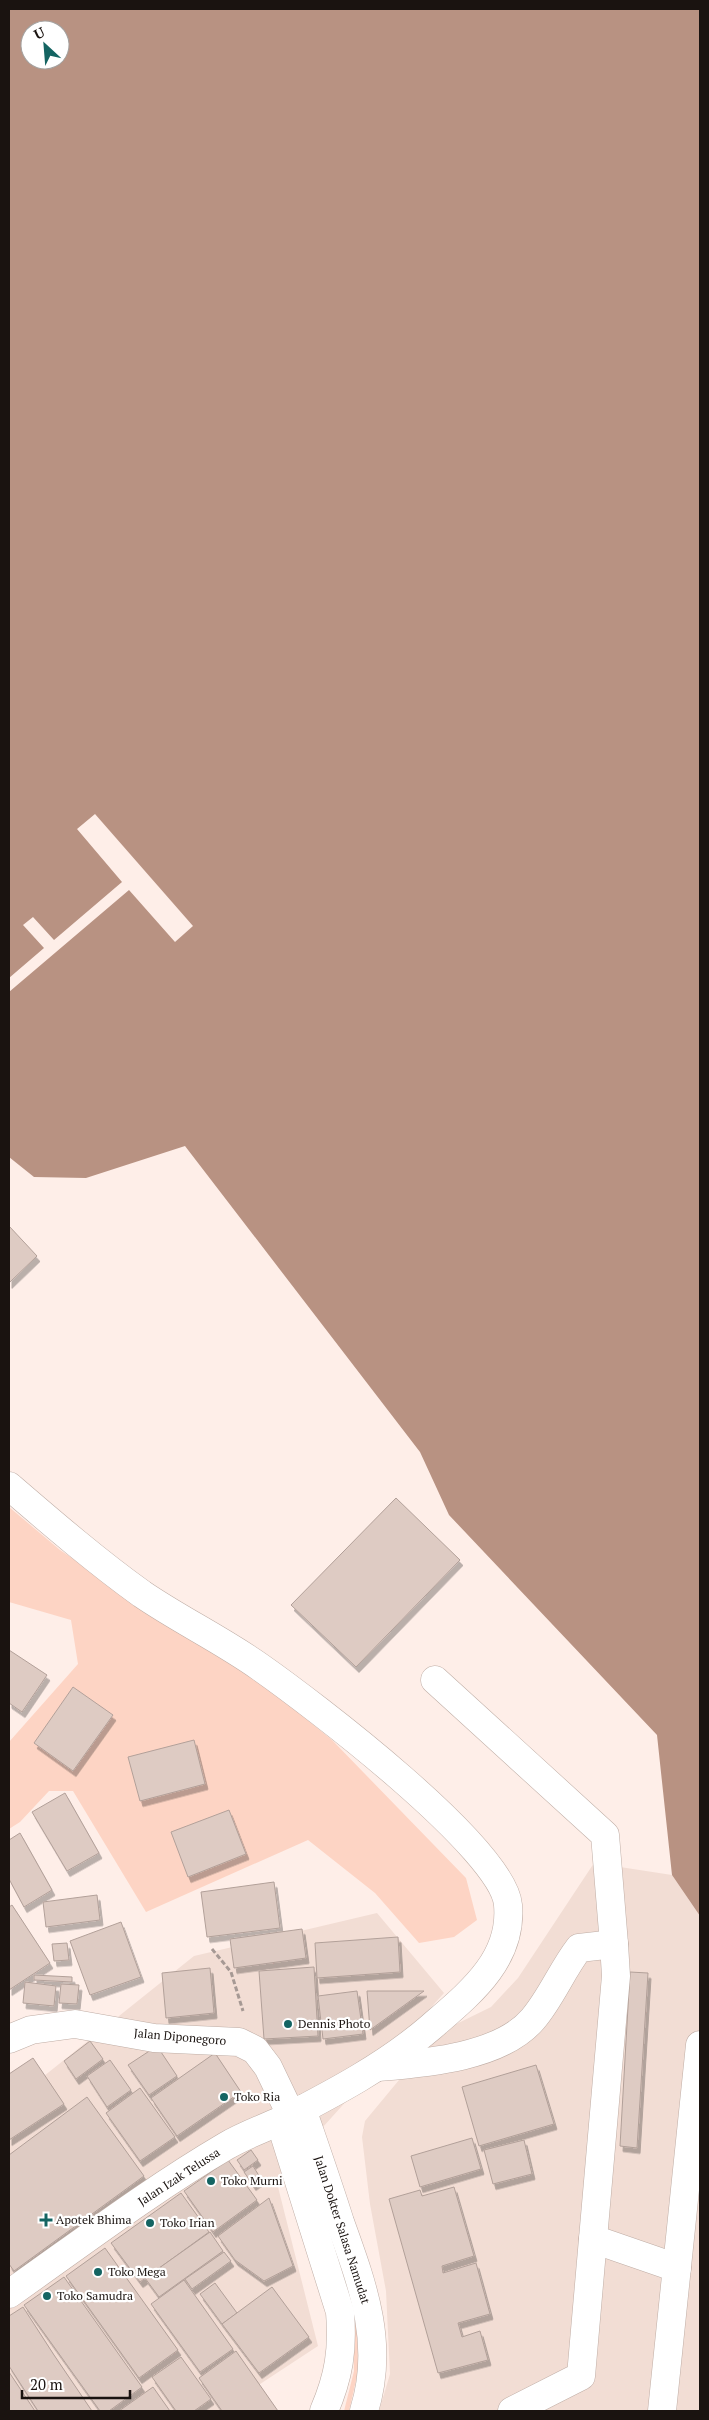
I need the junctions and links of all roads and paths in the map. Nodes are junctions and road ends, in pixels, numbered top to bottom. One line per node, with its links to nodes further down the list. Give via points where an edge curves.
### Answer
1 (9, 1486): 8 (main road, via 144,1594 258,1665 345,1730 479,1852 500,1881 508,1902 508,1930 497,1961 430,2028)
2 (435, 1680): 3 (main road, via 605,1835)
3 (614, 1944): 8 (main road, via 579,1948 533,2019 514,2036 466,2055); 11 (main road, via 616,1976)
4 (212, 1949): 7 (path, via 231,1972)
5 (9, 2039): 7 (main road, Jalan Diponegoro, via 31,2030 75,2024 154,2038 239,2042)
6 (700, 2044): 9 (main road)
7 (255, 2050): 10 (main road, via 276,2081)
8 (379, 2067): 10 (main road, Jalan Izak Telussa)
9 (699, 2075): 12 (main road)
10 (291, 2115): 13 (main road, Jalan Izak Telussa, via 228,2144); 14 (main road, Jalan Dokter Salasa Namudat, via 340,2312 342,2344 337,2376); 15 (main road, Jalan Dokter Salasa Namudat, via 367,2302 373,2354 371,2387)
11 (593, 2239): 12 (main road); 16 (main road, via 581,2376)
12 (677, 2268): 17 (main road)
13 (9, 2294)
14 (324, 2411)
15 (364, 2411)
16 (512, 2411)
17 (662, 2411)

